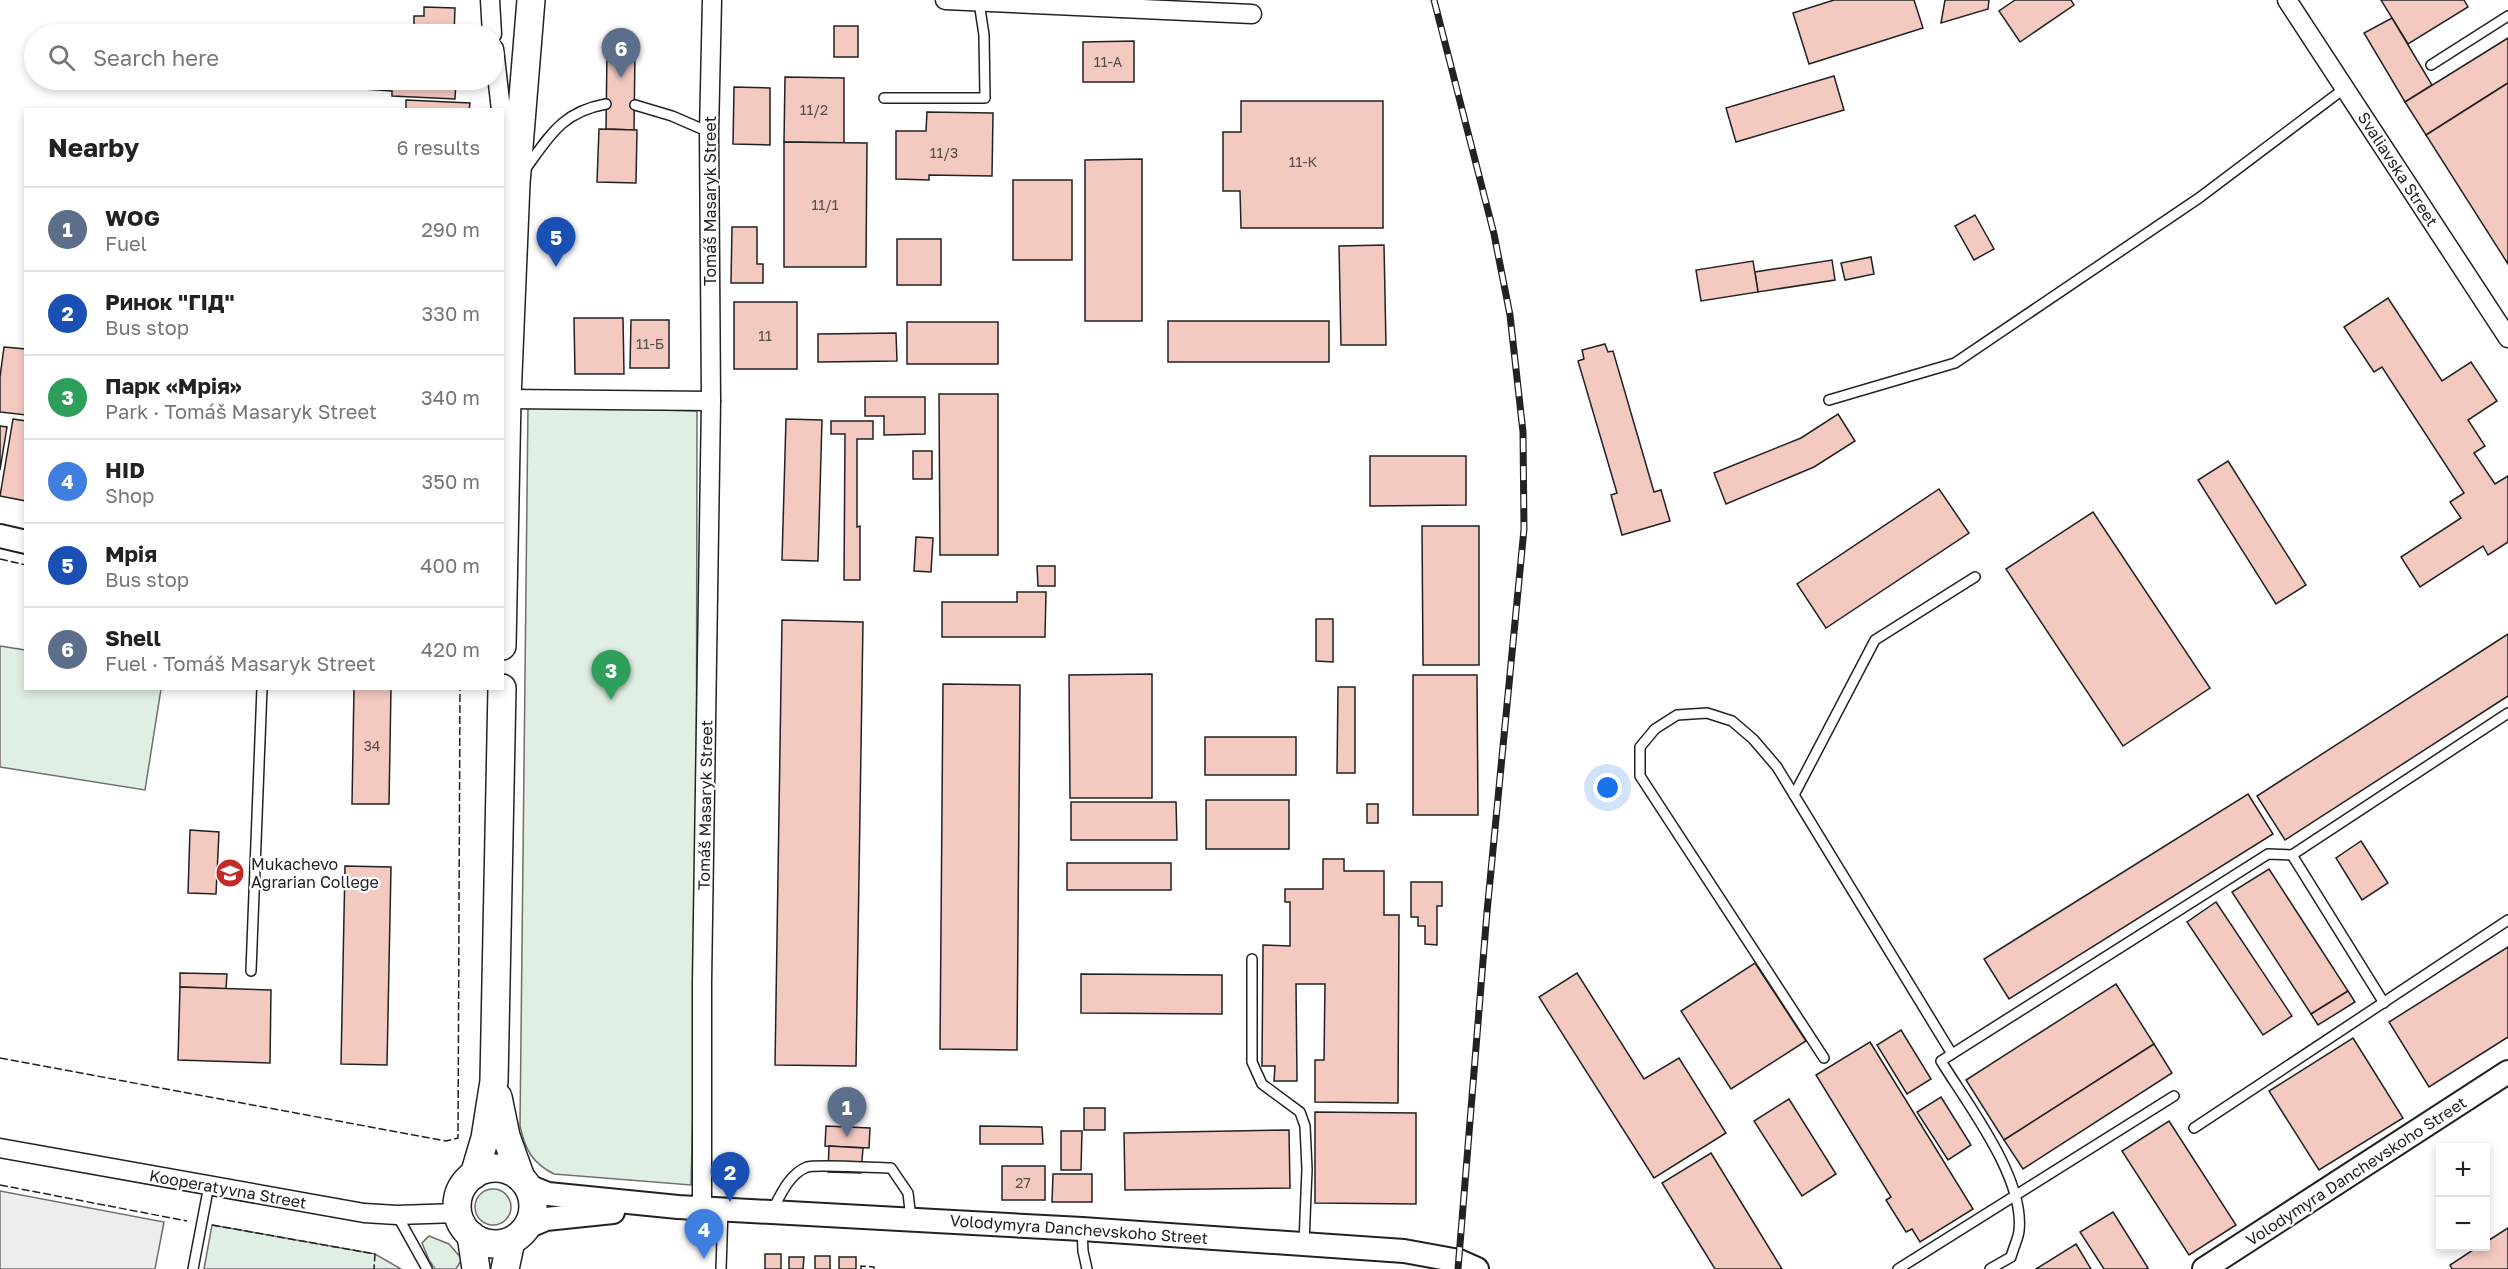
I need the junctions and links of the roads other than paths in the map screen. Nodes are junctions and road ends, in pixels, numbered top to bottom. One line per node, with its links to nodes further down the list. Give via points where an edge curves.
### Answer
1 (490, 0): 9 (street)
2 (531, 0): 19 (main road)
3 (712, 0): 18 (street, Tomáš Masaryk Street)
4 (945, 0): 6 (street)
5 (2288, 0): 11 (street, Svaliavska Street)
6 (979, 2): 7 (street); 13 (lane, via 985,98)
7 (1252, 15)
8 (2508, 16): 10 (lane)
9 (491, 24)
10 (2431, 64)
11 (2345, 87): 20 (street, Svaliavska Street); 22 (lane, via 2199,198 1955,363)
12 (499, 90): 16 (street)
13 (884, 98)
14 (606, 104): 19 (lane, via 574,114 557,126)
15 (635, 105): 18 (lane)
16 (501, 108)
17 (504, 127): 19 (street)
18 (709, 132): 23 (street, Tomáš Masaryk Street)
19 (516, 183): 21 (main road)
20 (2508, 338)
21 (507, 399): 23 (street); 26 (main road)
22 (1829, 400)
23 (711, 401): 49 (street, Tomáš Masaryk Street, via 702,982)
24 (0, 536): 25 (street)
25 (24, 542)
26 (504, 562)
27 (1975, 577): 31 (lane, via 1875,640)
28 (262, 690): 35 (lane)
29 (502, 690): 40 (main road)
30 (2508, 713): 32 (lane)
31 (1794, 795): 37 (lane); 38 (lane, via 1754,739 1732,721 1707,713 1677,715 1655,729 1640,747 1640,776)
32 (2292, 855): 36 (lane); 37 (lane, via 2268,854)
33 (2508, 920): 36 (lane)
34 (1252, 959): 56 (lane, via 1252,1062 1262,1084 1300,1112 1305,1126)
35 (251, 971)
36 (2384, 1003): 42 (lane)
37 (1952, 1054): 47 (lane, via 1941,1061 2005,1164)
38 (1824, 1058)
39 (2508, 1072): 66 (street, Volodymyra Danchevskoho Street)
40 (494, 1082): 44 (main road, via 485,1138); 45 (main road, via 506,1136)
41 (2174, 1096): 47 (lane)
42 (2194, 1128)
43 (0, 1148): 46 (street, Kooperatyvna Street)
44 (474, 1174): 45 (main road, via 502,1169); 53 (main road, via 460,1191)
45 (524, 1182): 48 (street, Volodymyra Danchevskoho Street, via 548,1194); 55 (main road, via 533,1203 531,1220)
46 (209, 1185): 51 (street, Kooperatyvna Street, via 364,1213); 57 (lane)
47 (2016, 1195): 64 (lane); 65 (lane, via 2019,1230 2011,1257)
48 (678, 1207): 49 (street, Volodymyra Danchevskoho Street); 55 (street, Volodymyra Danchevskoho Street, via 546,1219)
49 (712, 1208): 50 (street, Volodymyra Danchevskoho Street); 61 (lane)
50 (772, 1211): 52 (street, Volodymyra Danchevskoho Street); 52 (lane, via 790,1181 808,1167 891,1168 908,1193)
51 (397, 1215): 53 (street, Kooperatyvna Street); 58 (lane)
52 (911, 1219): 54 (street, Volodymyra Danchevskoho Street)
53 (464, 1224): 55 (main road, via 491,1244); 59 (main road)
54 (1082, 1229): 56 (street, Volodymyra Danchevskoho Street); 62 (lane)
55 (519, 1234): 60 (main road)
56 (1304, 1244): 63 (street, Volodymyra Danchevskoho Street, via 1431,1255)
57 (193, 1269)
58 (427, 1269)
59 (476, 1269)
60 (505, 1269)
61 (721, 1269)
62 (1087, 1269)
63 (1477, 1269)
64 (1898, 1269)
65 (1990, 1269)
66 (2204, 1269)

